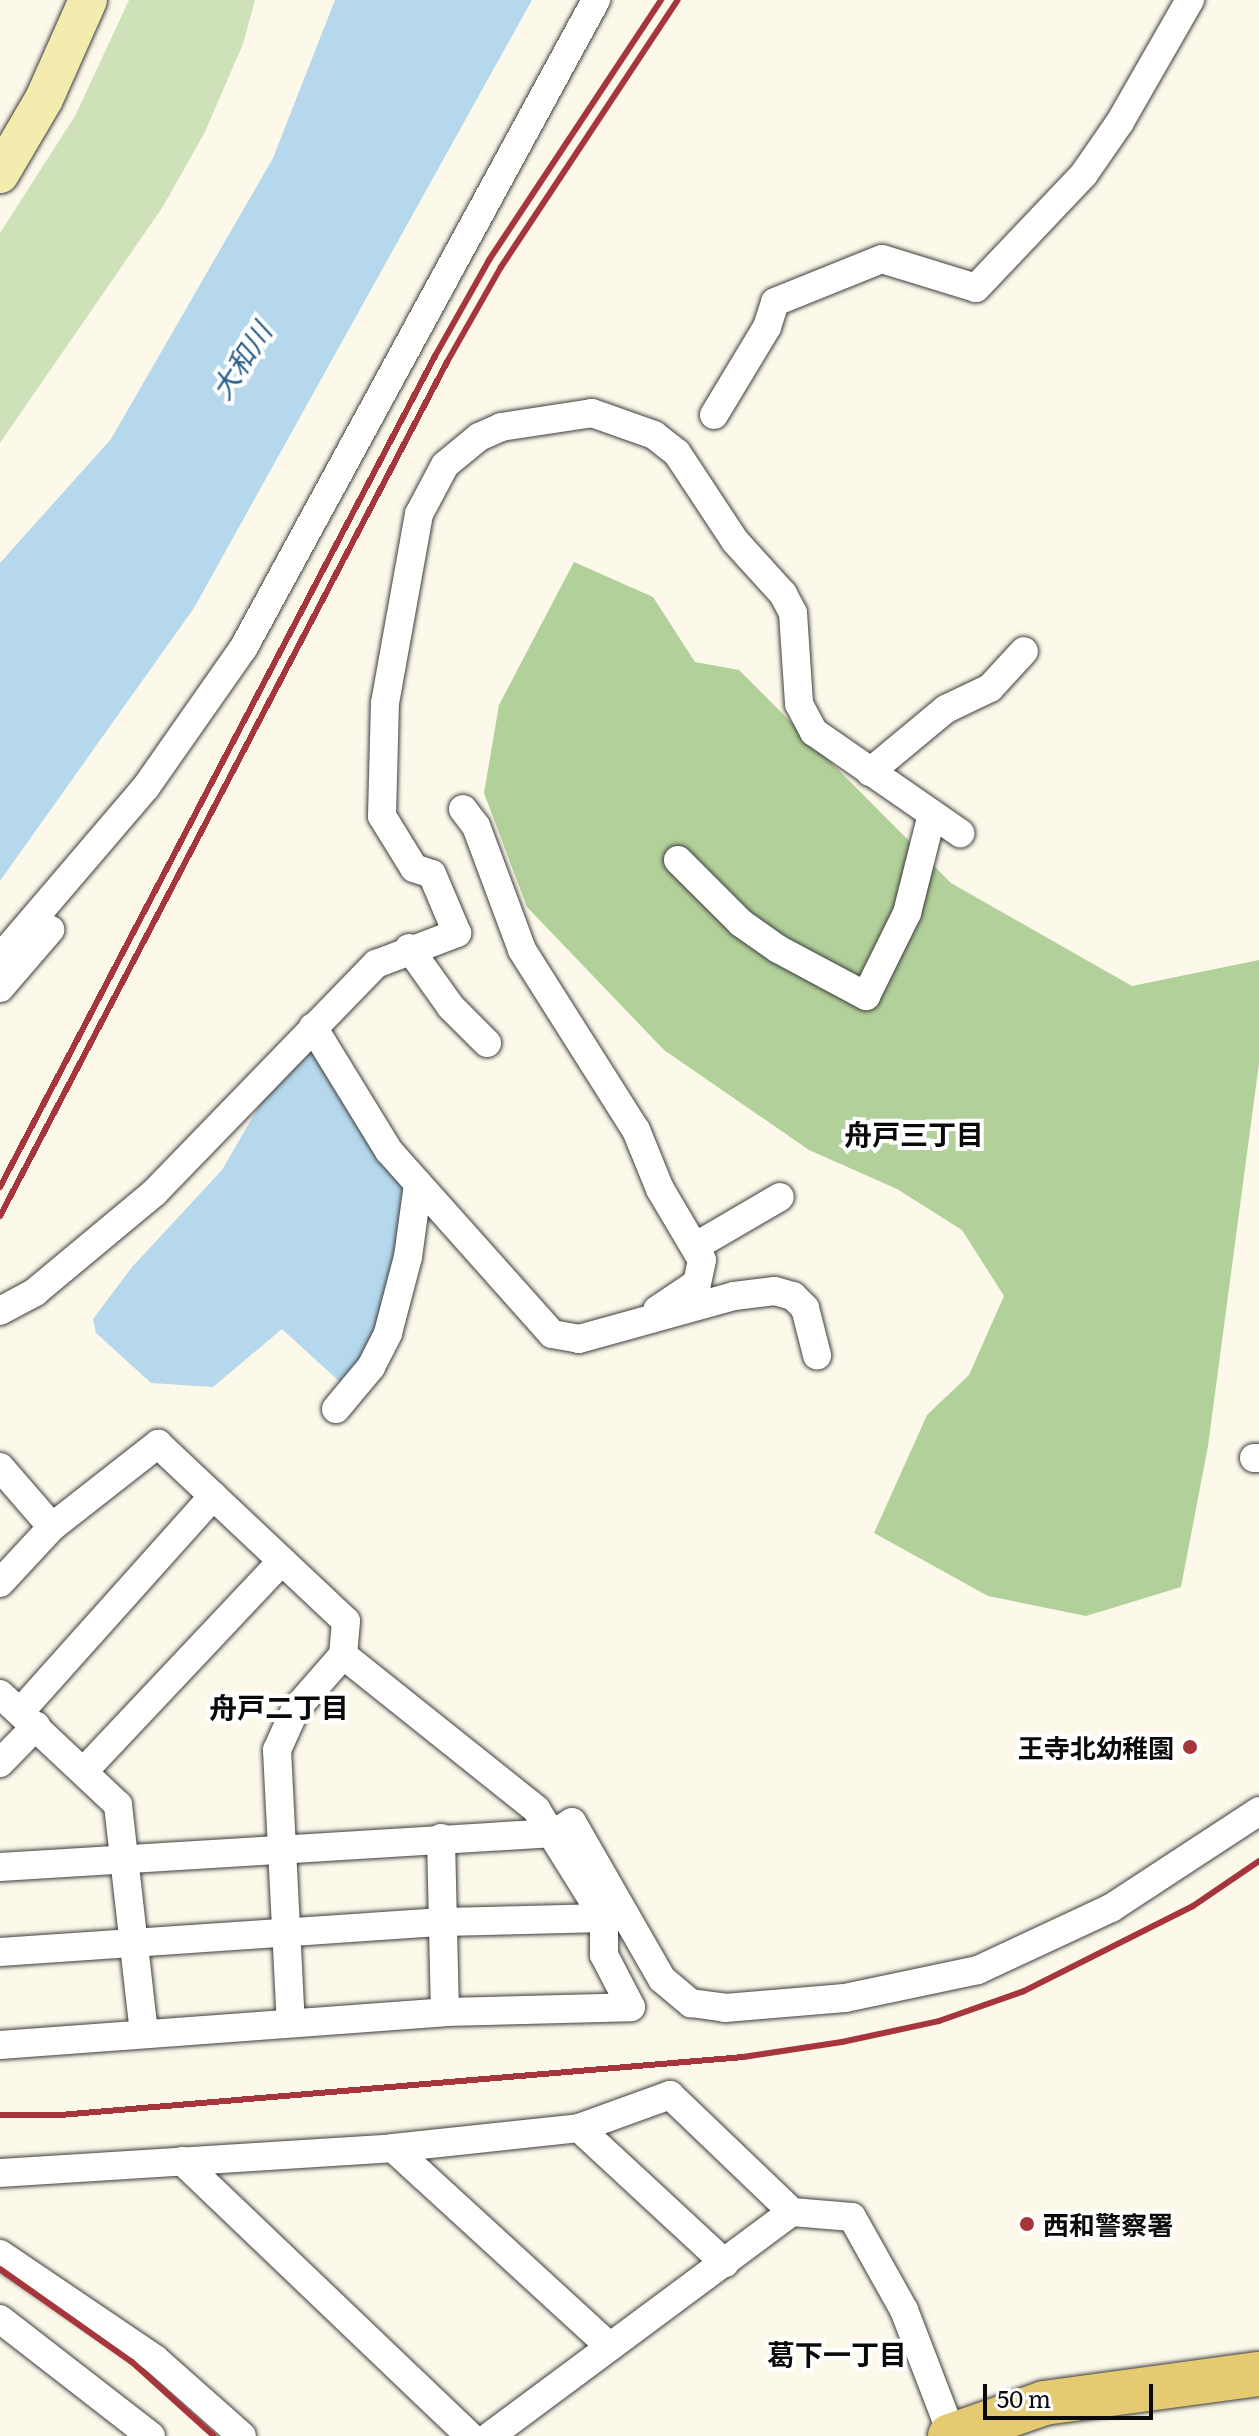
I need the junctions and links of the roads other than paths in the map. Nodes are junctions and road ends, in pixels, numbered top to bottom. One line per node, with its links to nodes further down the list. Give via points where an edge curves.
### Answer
1 (88, 0): 4 (street, via 44,99)
2 (596, 0): 11 (street, via 244,647 182,741)
3 (1190, 0): 5 (street, via 1084,174 976,288 882,259 775,302 767,327)
4 (0, 173)
5 (714, 415)
6 (1024, 651): 7 (street, via 990,688 946,709)
7 (870, 772): 9 (street); 13 (street, via 814,732 799,704 793,613 783,594 735,541 677,453 654,435 592,413 501,427 445,465 419,514 407,559 405,613 385,703 382,816 414,868 432,874 457,933)
8 (463, 809): 20 (street, via 476,826 522,950 636,1130 660,1189)
9 (932, 814): 10 (street); 12 (street, via 907,913 866,996 778,949 709,895)
10 (960, 833)
11 (91, 853): 14 (street); 15 (street, via 79,896)
12 (678, 860)
13 (409, 948): 16 (street, via 376,964); 17 (street, via 451,1007)
14 (0, 958)
15 (0, 988)
16 (313, 1027): 18 (street, via 375,1130); 21 (street, via 281,1067 155,1192 35,1292)
17 (487, 1043)
18 (418, 1184): 22 (street, via 552,1334 579,1339); 24 (street, via 408,1257 388,1333 371,1367)
19 (780, 1197): 20 (street)
20 (696, 1246): 22 (street, via 702,1274 697,1283)
21 (0, 1311)
22 (634, 1327): 23 (street, via 734,1296 775,1291 793,1296 805,1308)
23 (817, 1355)
24 (336, 1409)
25 (0, 1467): 27 (street)
26 (213, 1496): 27 (street, via 158,1444); 28 (street); 31 (street)
27 (52, 1527): 29 (street)
28 (282, 1561): 30 (street, via 346,1621); 33 (street)
29 (0, 1583)
30 (343, 1655): 35 (street, via 516,1790); 37 (street, via 295,1710 277,1750)
31 (19, 1711): 32 (street); 33 (street)
32 (0, 1763)
33 (85, 1770): 38 (street, via 118,1805)
34 (1259, 1811): 35 (street, via 1111,1908 978,1970 845,1998 725,2008 708,2008 674,1993 572,1822)
35 (554, 1833): 36 (street); 40 (street)
36 (441, 1838): 37 (street); 41 (street)
37 (285, 1847): 38 (street); 42 (street)
38 (128, 1859): 39 (street); 43 (street)
39 (0, 1867)
40 (604, 1918): 41 (street); 45 (street, via 604,1955 631,2007)
41 (442, 1922): 42 (street); 45 (street)
42 (287, 1932): 43 (street); 46 (street)
43 (136, 1946): 44 (street); 47 (street)
44 (0, 1952)
45 (445, 2012): 46 (street)
46 (291, 2023): 47 (street)
47 (144, 2034): 48 (street)
48 (0, 2045)
49 (579, 2128): 50 (street); 53 (street, via 670,2095); 55 (street)
50 (393, 2148): 51 (street); 57 (street)
51 (182, 2161): 52 (street); 61 (street)
52 (0, 2173)
53 (792, 2212): 55 (street); 63 (street, via 852,2217 904,2310)
54 (0, 2254): 60 (street, via 155,2359)
55 (725, 2263): 57 (street)
56 (0, 2319): 59 (street)
57 (608, 2345): 62 (street)
58 (1259, 2374): 63 (main road, via 1057,2400)
59 (151, 2436)
60 (242, 2436)
61 (470, 2436)
62 (490, 2436)
63 (951, 2436)

